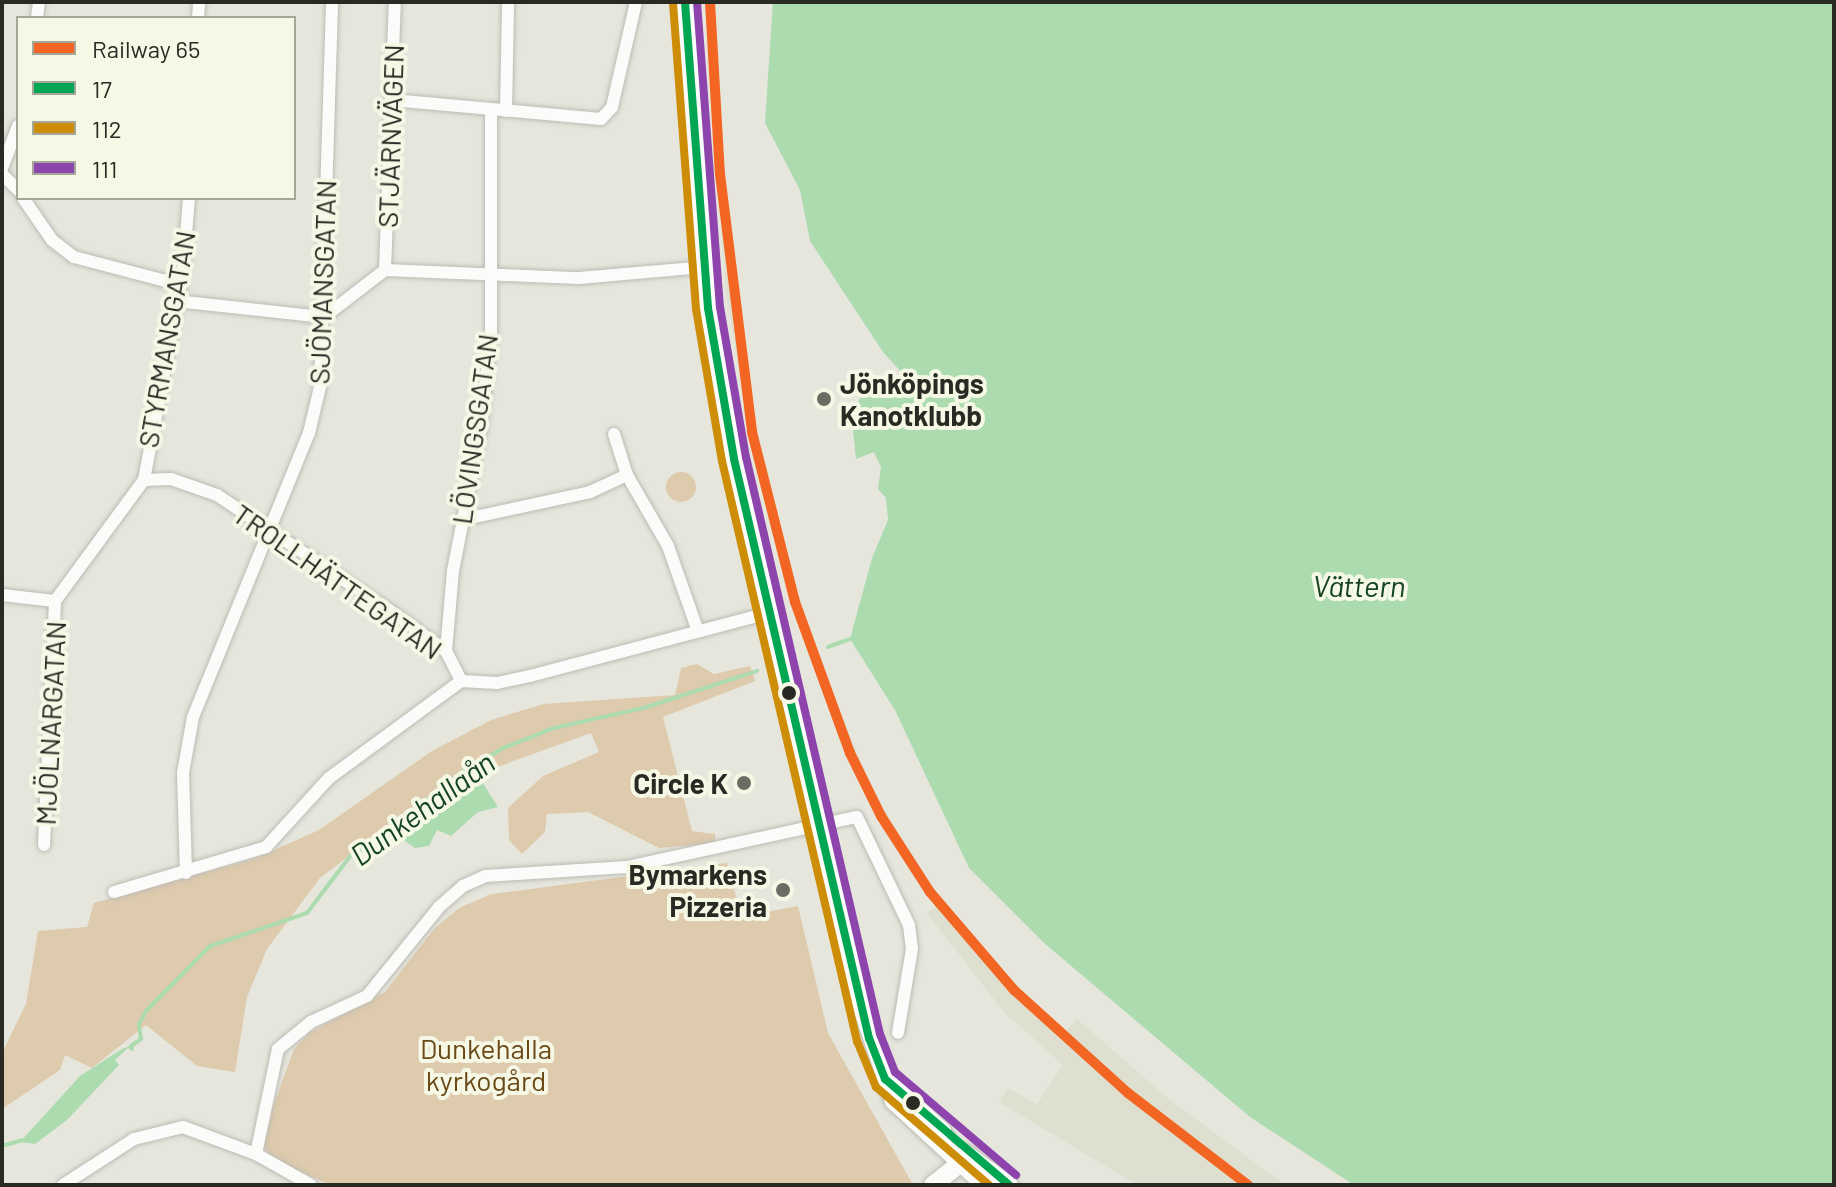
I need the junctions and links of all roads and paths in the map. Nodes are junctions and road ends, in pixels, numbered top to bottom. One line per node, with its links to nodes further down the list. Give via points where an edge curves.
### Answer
1 (332, 2): 19 (street, SJÖMANSGATAN)
2 (395, 2): 6 (street, STJÄRNVÄGEN)
3 (508, 2): 8 (street)
4 (636, 2): 8 (street, via 607,115 589,121)
5 (685, 2): 14 (street)
6 (392, 100): 7 (street); 15 (street, STJÄRNVÄGEN)
7 (491, 110): 8 (street); 16 (street, LÖVINGSGATAN)
8 (506, 111)
9 (16, 132): 10 (street)
10 (2, 171): 11 (street)
11 (16, 188)
12 (24, 200): 17 (street, via 52,240 74,257)
13 (189, 200): 17 (street, STYRMANSGATAN)
14 (704, 267): 16 (street, via 579,278); 27 (street, via 734,459)
15 (385, 270): 16 (street); 19 (street)
16 (487, 276): 23 (street, LÖVINGSGATAN, via 488,378)
17 (181, 285): 18 (street, STYRMANSGATAN)
18 (176, 301): 19 (street); 22 (street, STYRMANSGATAN)
19 (324, 317): 24 (street, SJÖMANSGATAN, via 316,409)
20 (614, 434): 21 (street)
21 (627, 475): 23 (street, via 590,492); 28 (street, via 668,546)
22 (144, 480): 24 (street, TROLLHÄTTEGATAN, via 202,487); 26 (street)
23 (461, 520): 29 (street, LÖVINGSGATAN)
24 (267, 532): 29 (street, TROLLHÄTTEGATAN); 33 (street, SJÖMANSGATAN, via 193,717 183,773)
25 (2, 595): 26 (street)
26 (55, 601): 32 (street, MJÖLNARGATAN)
27 (768, 613): 28 (street, TROLLHÄTTEGATAN); 31 (street)
28 (698, 631): 30 (street, TROLLHÄTTEGATAN, via 497,683)
29 (446, 651): 30 (street, TROLLHÄTTEGATAN)
30 (461, 681): 33 (street, via 329,778 266,847)
31 (820, 826): 35 (street, via 857,817 897,892 912,949); 36 (street, via 862,1008); 37 (street, via 627,867 485,876 463,886 423,925 367,996 311,1022 278,1049)
32 (44, 845)
33 (186, 873): 34 (street)
34 (114, 892)
35 (898, 1033)
36 (885, 1079): 38 (street); 38 (street, via 906,1118)
37 (256, 1154): 39 (street, via 191,1129 164,1128 134,1139); 40 (street)
38 (954, 1168): 41 (street); 42 (street); 43 (street)
39 (63, 1185)
40 (311, 1185)
41 (933, 1185)
42 (985, 1185)
43 (1009, 1185)

